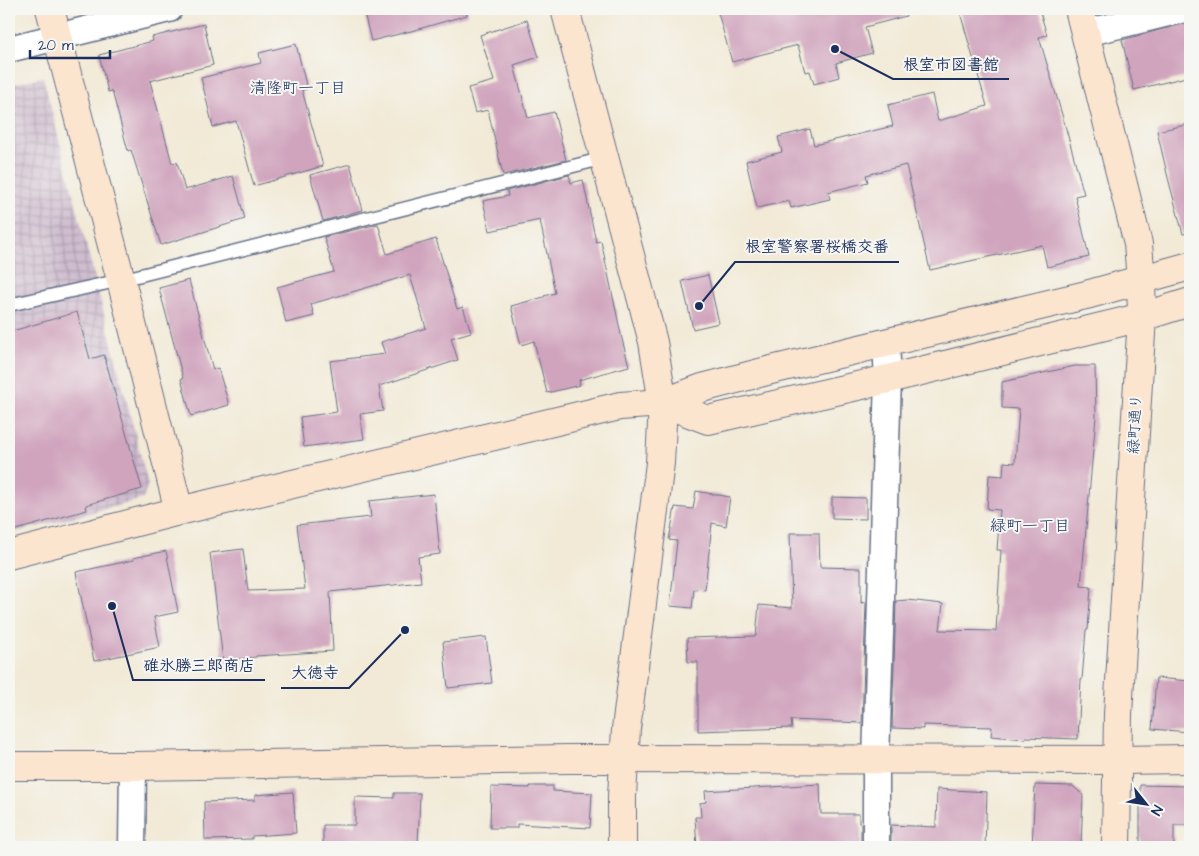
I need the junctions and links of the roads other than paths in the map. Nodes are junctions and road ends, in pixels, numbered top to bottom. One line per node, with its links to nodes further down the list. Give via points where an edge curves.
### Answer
1 (50, 9): 6 (street)
2 (169, 9): 6 (street)
3 (565, 9): 8 (street)
4 (1184, 9): 5 (street)
5 (1082, 21): 11 (street, 緑町通り, via 1138,244)
6 (57, 38): 7 (street); 10 (street)
7 (9, 49)
8 (605, 158): 10 (lane); 17 (street, via 653,342)
9 (1190, 266): 11 (street)
10 (121, 280): 13 (lane); 18 (street)
11 (1141, 280): 14 (street, 緑町通り); 15 (street)
12 (1190, 302): 14 (street)
13 (9, 305)
14 (1142, 317): 16 (street); 23 (street, 緑町通り)
15 (886, 343): 16 (street); 17 (street, via 711,386)
16 (888, 379): 17 (street, via 708,420); 22 (street)
17 (662, 403): 18 (street, via 620,406); 21 (street, via 660,463)
18 (179, 511): 19 (street)
19 (9, 555)
20 (1190, 759): 23 (street)
21 (623, 760): 22 (street); 25 (street); 27 (street)
22 (876, 760): 23 (street); 28 (street)
23 (1117, 760): 29 (street, 緑町通り)
24 (9, 766): 25 (street)
25 (133, 766): 26 (street)
26 (132, 847)
27 (622, 847)
28 (876, 847)
29 (1116, 847)

